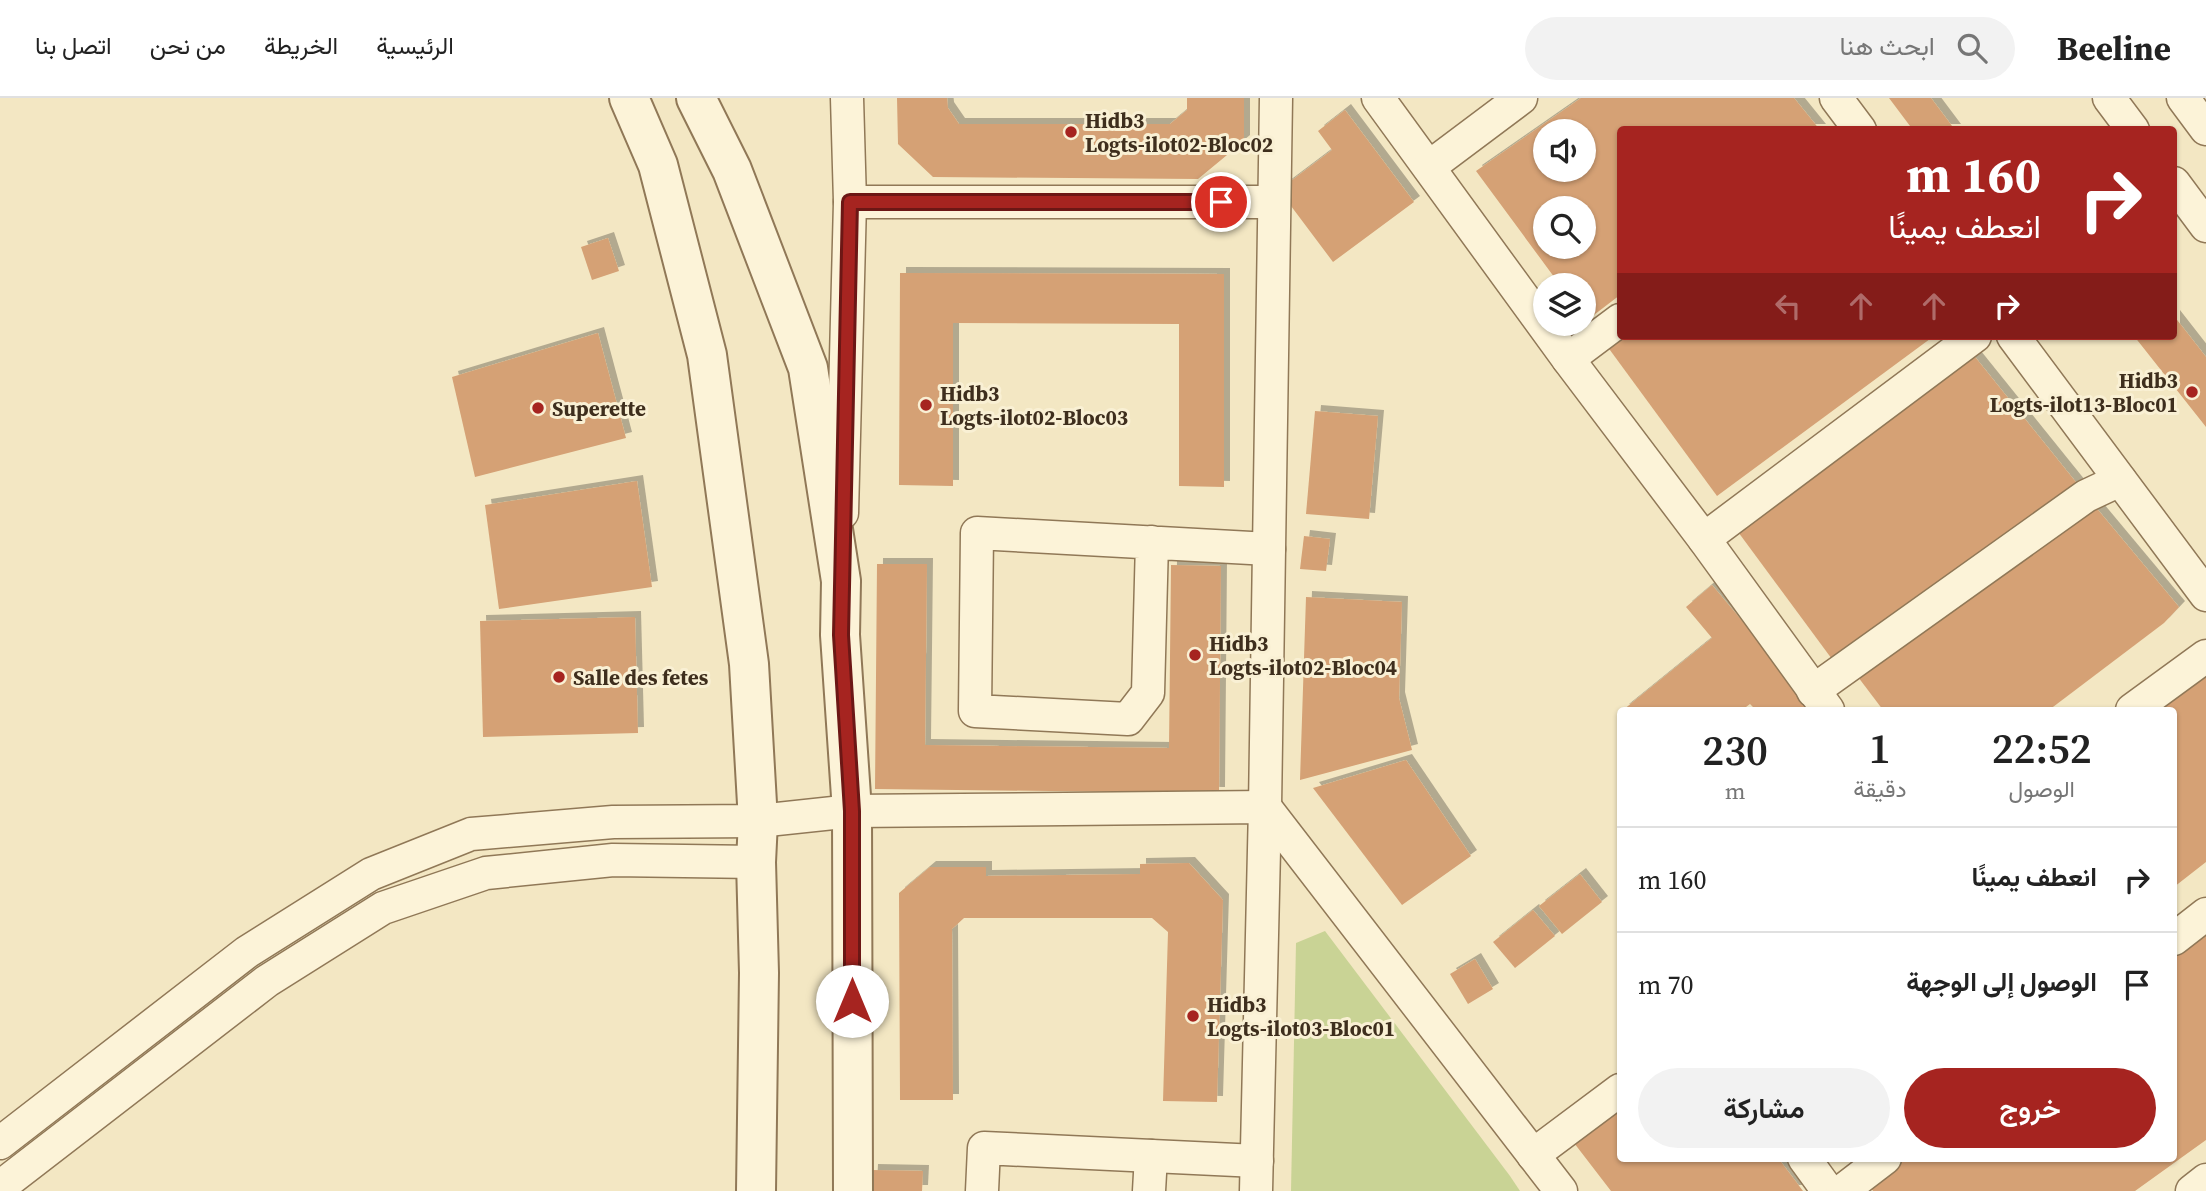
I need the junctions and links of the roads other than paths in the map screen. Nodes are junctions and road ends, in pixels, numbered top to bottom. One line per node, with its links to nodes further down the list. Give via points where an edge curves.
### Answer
1 (629, 98): 33 (street, via 658,165 707,355 749,664)
2 (696, 98): 26 (street, via 732,170 808,368)
3 (847, 98): 15 (street)
4 (1276, 98): 16 (street)
5 (1378, 98): 13 (street)
6 (1521, 98): 13 (street)
7 (1836, 98): 10 (street)
8 (2109, 98): 11 (street)
9 (2183, 98): 12 (street)
10 (1857, 126)
11 (2130, 126)
12 (2206, 129)
13 (1429, 167): 21 (street)
14 (2177, 187): 17 (street)
15 (850, 202): 16 (street); 26 (street)
16 (1274, 202): 25 (street)
17 (2206, 226)
18 (1617, 322): 21 (street)
19 (1970, 340): 23 (street)
20 (2016, 340): 22 (street)
21 (1568, 359): 23 (street)
22 (2120, 480): 27 (street); 29 (street, via 2086,496)
23 (1704, 539): 29 (street)
24 (1152, 542): 24 (street, via 977,533 975,711 1128,719 1148,692); 25 (street)
25 (1269, 550): 31 (street)
26 (841, 581): 32 (street)
27 (2206, 595)
28 (2206, 656): 30 (street)
29 (1821, 701)
30 (2136, 707)
31 (1265, 807): 32 (street); 39 (street); 43 (street)
32 (852, 811): 33 (street); 47 (street)
33 (758, 821): 34 (street); 38 (street, via 614,822 471,834 371,874 247,952)
34 (756, 862): 45 (street, via 613,860 486,873 383,908 267,981); 46 (street)
35 (2206, 914): 36 (street)
36 (2177, 937)
37 (1617, 1092): 39 (street)
38 (0, 1143)
39 (1533, 1155): 50 (street)
40 (1151, 1156): 43 (street); 48 (street, via 984,1148); 49 (street)
41 (1807, 1162): 51 (street)
42 (1880, 1162): 52 (street)
43 (1257, 1176)
44 (2206, 1180): 53 (street)
45 (0, 1187)
46 (756, 1191)
47 (853, 1191)
48 (982, 1191)
49 (1149, 1191)
50 (1561, 1191)
51 (1828, 1191)
52 (1842, 1191)
53 (2192, 1191)

